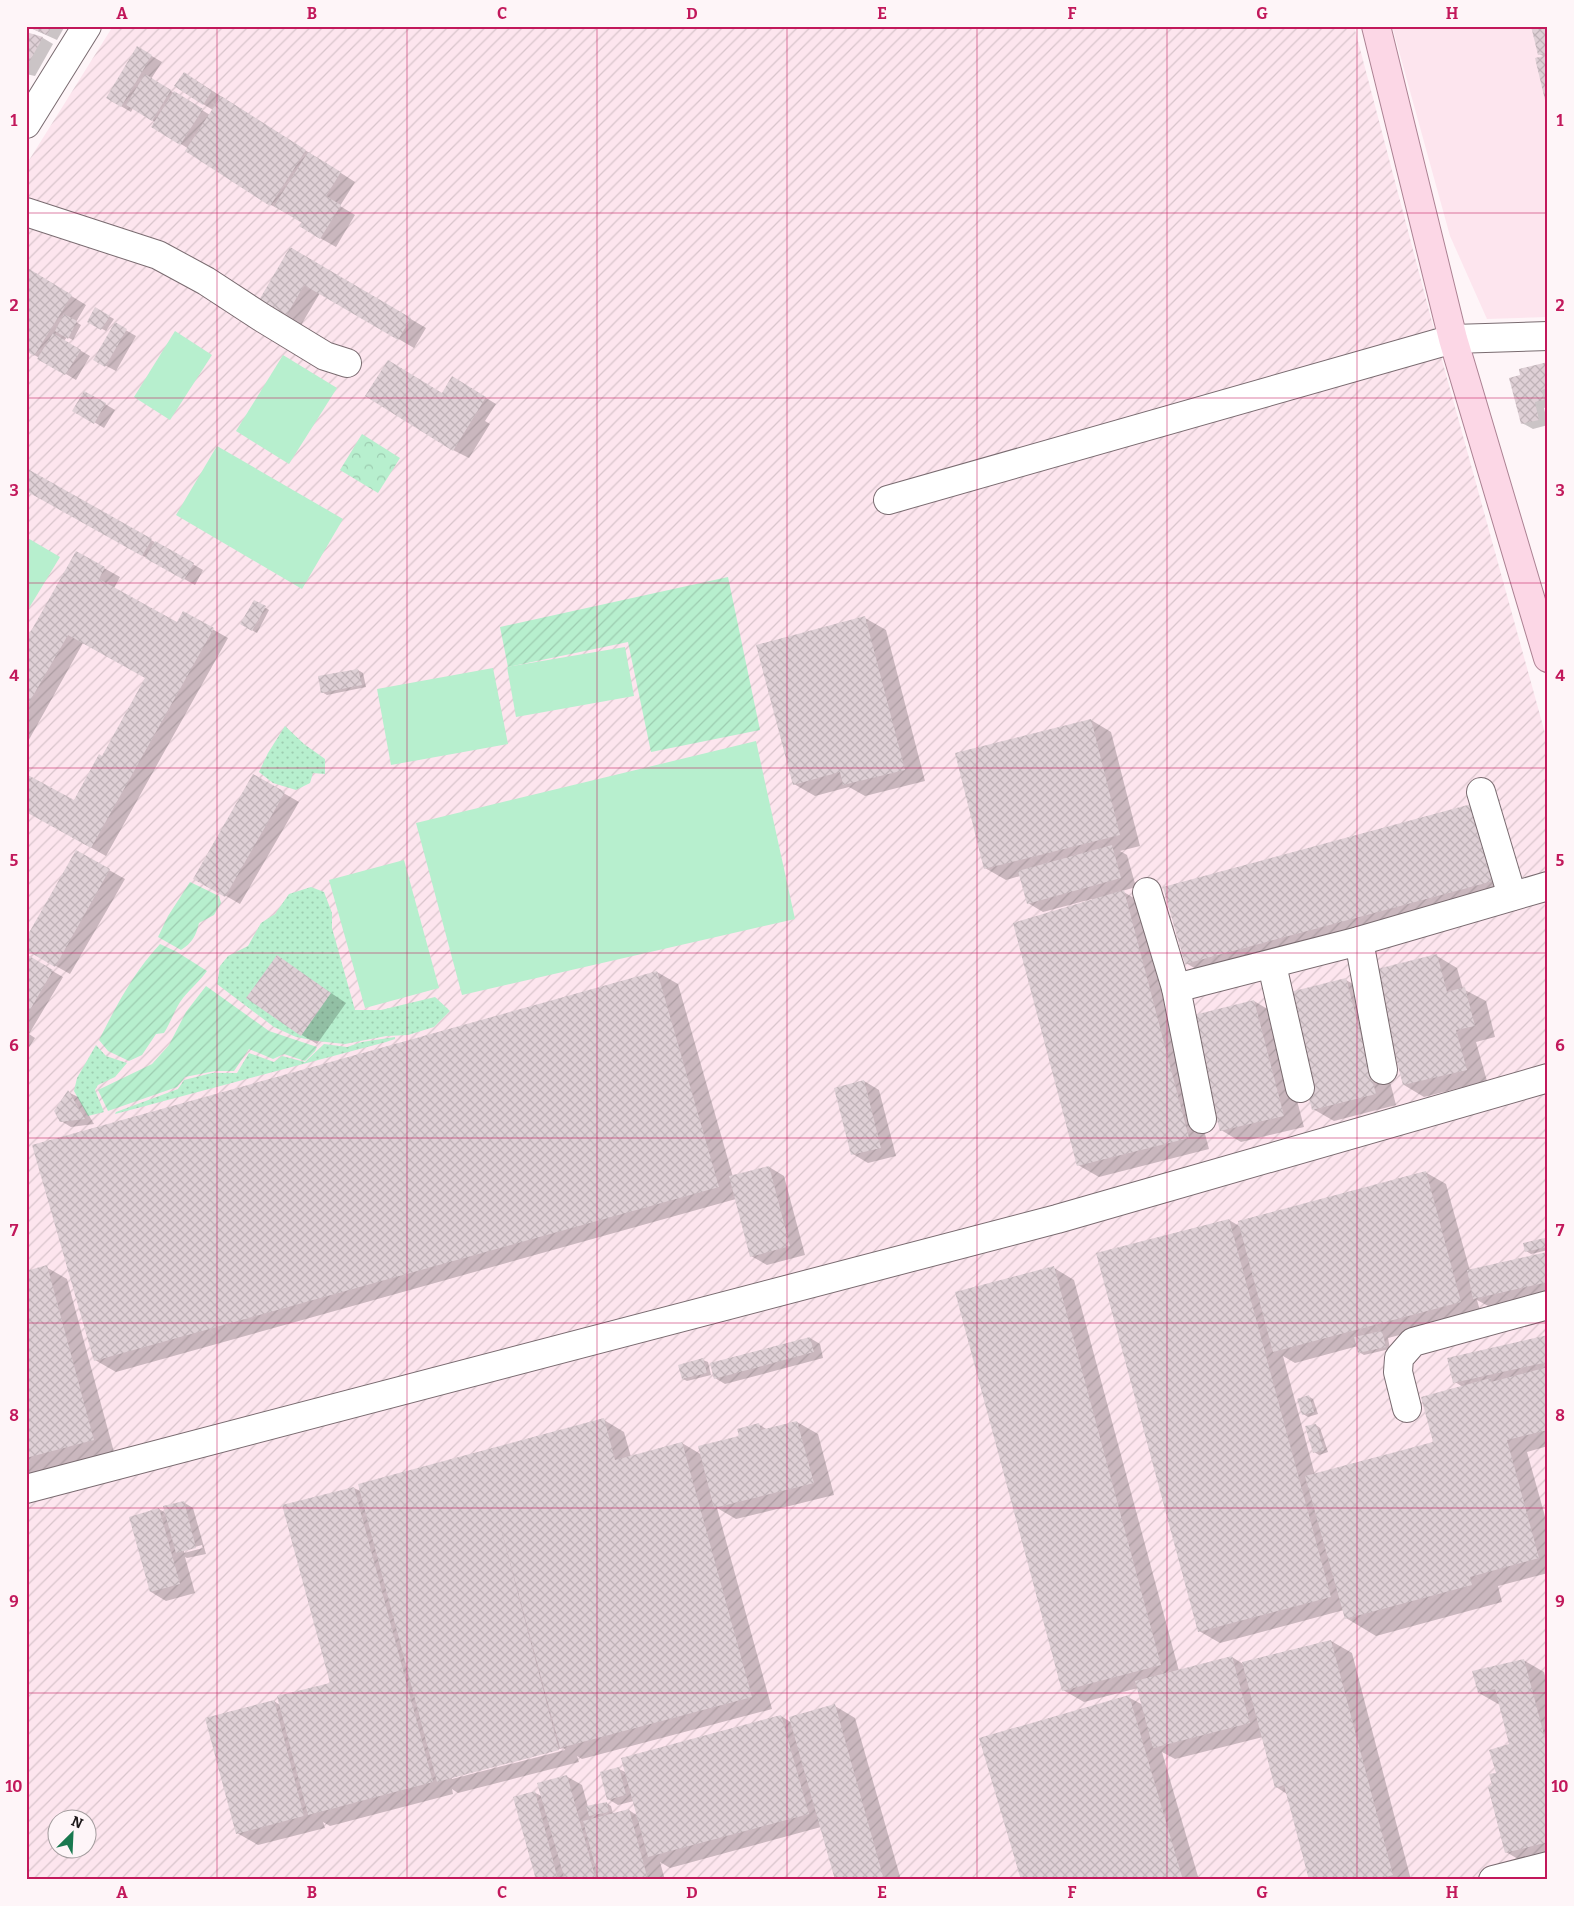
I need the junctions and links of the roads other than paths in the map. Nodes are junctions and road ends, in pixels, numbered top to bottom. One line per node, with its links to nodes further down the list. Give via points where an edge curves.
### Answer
1 (87, 26): 3 (street)
2 (1376, 26): 6 (main road)
3 (26, 124)
4 (26, 212): 7 (street, via 158,255 206,280 325,356)
5 (1548, 336): 6 (street)
6 (1453, 339): 8 (street); 9 (main road)
7 (347, 363)
8 (888, 500)
9 (1548, 658)
10 (1481, 792): 13 (street)
11 (1548, 886): 13 (street)
12 (1146, 892): 16 (street)
13 (1512, 896): 14 (street)
14 (1360, 941): 15 (street); 17 (street)
15 (1272, 965): 16 (street); 19 (street)
16 (1176, 988): 20 (street)
17 (1383, 1070)
18 (1548, 1078): 23 (street, via 1057,1219)
19 (1300, 1088)
20 (1202, 1119)
21 (1548, 1305): 22 (street, via 1413,1342 1399,1358 1398,1372)
22 (1407, 1408)
23 (26, 1489)
24 (1548, 1866): 25 (street)
25 (1493, 1880)

